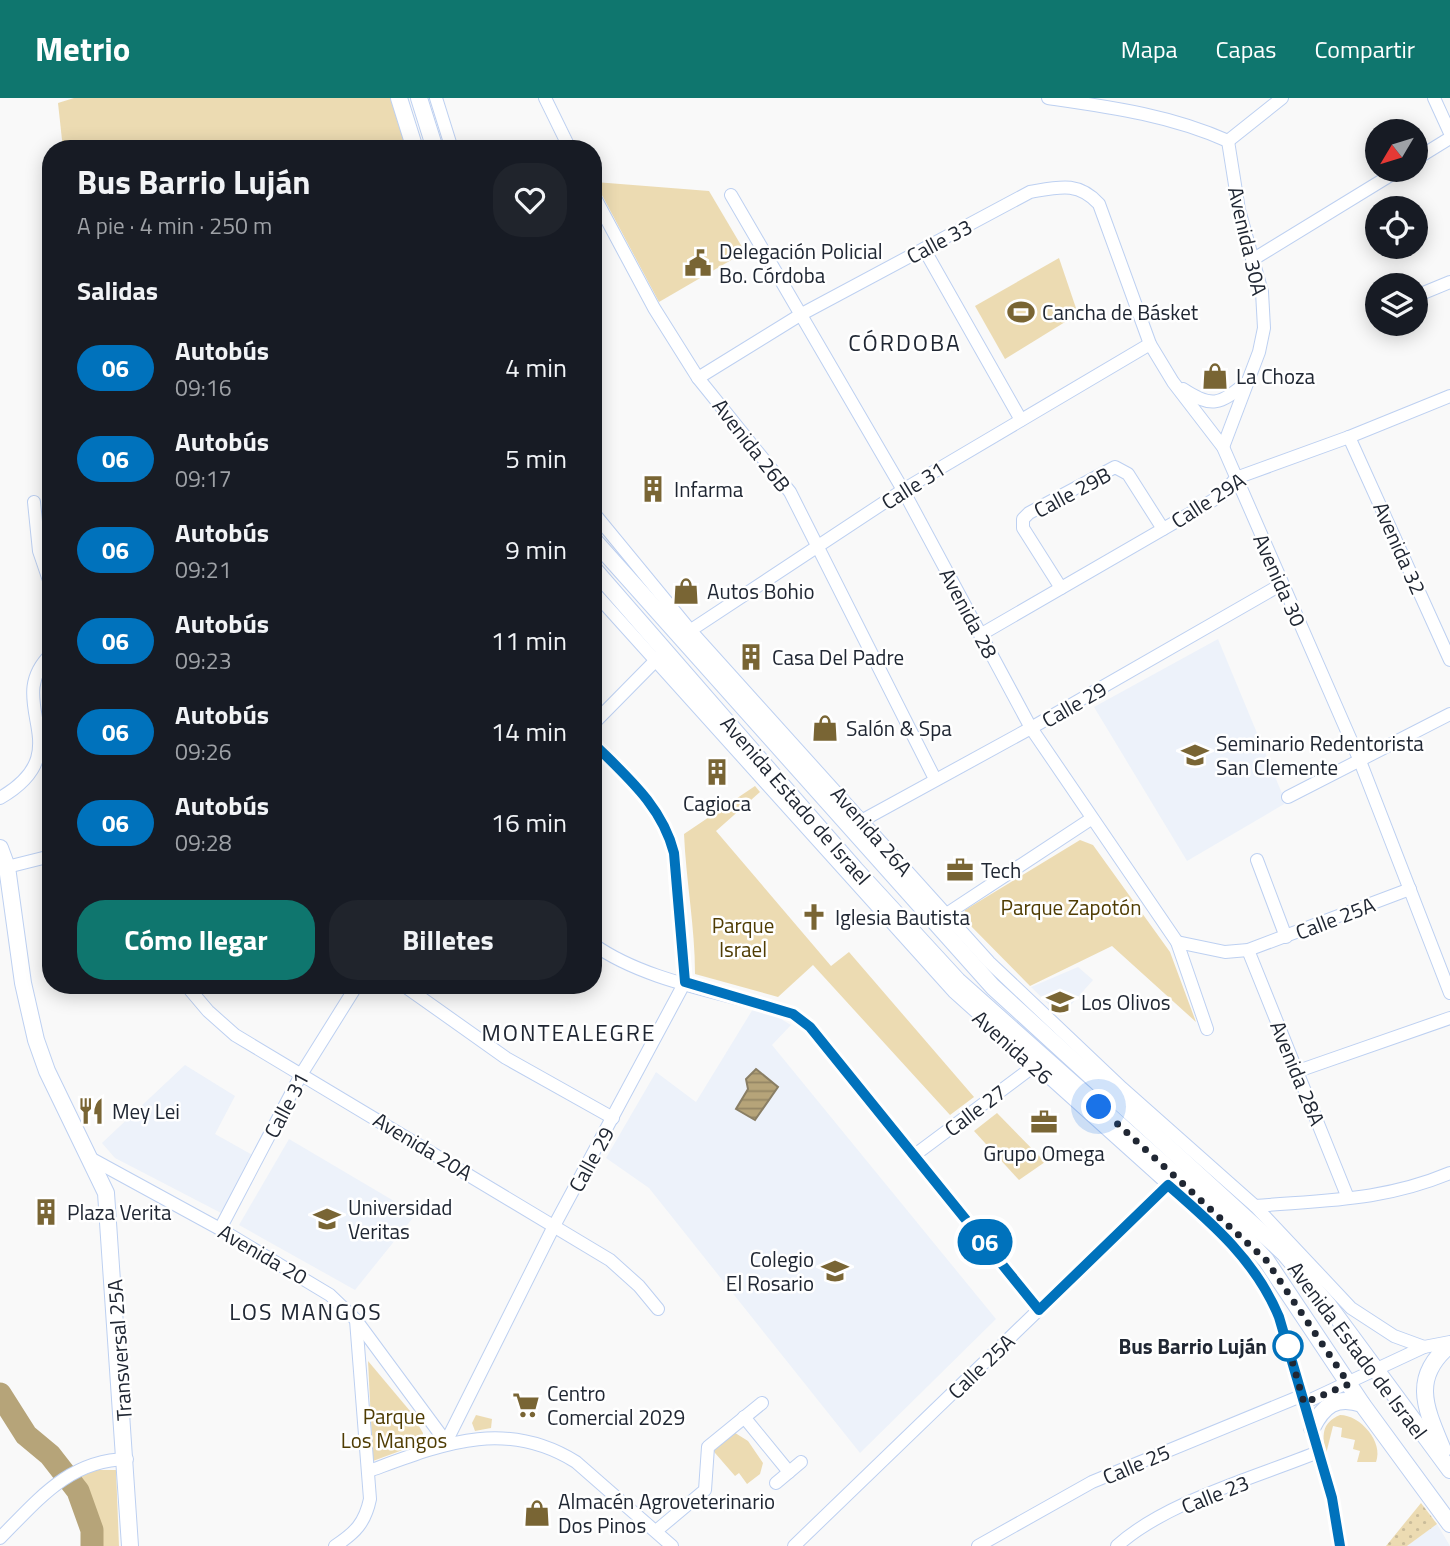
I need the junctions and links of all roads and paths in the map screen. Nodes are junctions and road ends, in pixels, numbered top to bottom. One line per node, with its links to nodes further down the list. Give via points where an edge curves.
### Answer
1 (399, 98): 9 (main road)
2 (419, 98): 10 (main road)
3 (436, 98): 11 (street)
4 (545, 98): 12 (street)
5 (1048, 98): 13 (street, via 1189,124)
6 (1282, 98): 13 (street)
7 (1434, 98): 8 (street)
8 (1450, 136): 14 (street)
9 (412, 140)
10 (432, 140)
11 (449, 140)
12 (566, 140)
13 (1228, 141): 20 (street, Avenida 30A)
14 (1428, 151)
15 (1379, 182): 20 (street)
16 (1079, 187): 19 (street, Calle 33, via 1030,192); 24 (street, Avenida 30, via 1099,204)
17 (731, 195): 23 (street, Avenida 28)
18 (602, 211): 25 (street, Avenida 26B)
19 (924, 248): 23 (street, Calle 33); 29 (street)
20 (1252, 260): 26 (street, Avenida 30A, via 1262,292 1264,328)
21 (1450, 282): 22 (street)
22 (1428, 291)
23 (800, 315): 25 (street, Calle 33); 33 (street, Avenida 28)
24 (1150, 344): 27 (street, Avenida 30); 29 (street, Calle 31)
25 (698, 378): 37 (street, Avenida 26B, via 790,492)
26 (1249, 381): 27 (street, via 1214,403); 31 (street, Avenida 30A)
27 (1173, 382): 31 (street, Avenida 30)
28 (1450, 396): 30 (street, Calle 29A)
29 (1021, 420): 33 (street, Calle 31)
30 (1349, 437): 32 (street, Calle 29A); 48 (street, Avenida 32)
31 (1223, 447): 32 (street, Avenida 30)
32 (1236, 478): 36 (street, Calle 29A, via 1222,495); 41 (street, Avenida 30)
33 (903, 490): 37 (street, Calle 31); 45 (street, Avenida 28)
34 (34, 502): 39 (street)
35 (602, 524): 44 (street, Avenida 26A)
36 (1163, 528): 42 (street, Calle 29A); 42 (street, Calle 29B, via 1122,468 1115,467 1023,519 1023,528)
37 (817, 547): 44 (street, Calle 31); 56 (street, Avenida 26B)
38 (602, 548): 44 (main road, Avenida Estado de Israel)
39 (42, 560)
40 (602, 580): 46 (main road, Avenida Estado de Israel)
41 (1282, 584): 52 (street, Calle 29); 55 (street, Avenida 30)
42 (1061, 588): 45 (street, Calle 29A)
43 (602, 600): 46 (street, Avenida 26)
44 (686, 634): 60 (street, Avenida 26A); 101 (main road, Avenida Estado de Israel, via 993,987 1267,1236 1308,1279)
45 (980, 635): 52 (street, Avenida 28)
46 (660, 655): 51 (street); 59 (main road, Avenida Estado de Israel); 62 (street, Avenida 26)
47 (42, 659): 49 (street)
48 (1450, 660)
49 (25, 669)
50 (1450, 714): 55 (street)
51 (602, 715)
52 (1031, 728): 56 (street, Calle 29); 61 (street, Avenida 28)
53 (26, 734): 58 (street, via 31,755 26,774 16,788)
54 (602, 752): 75 (street, via 642,792 664,824 674,853)
55 (1360, 761): 57 (street); 67 (street, Avenida 30)
56 (935, 779): 60 (street, Calle 29)
57 (1289, 797)
58 (0, 798)
59 (799, 804): 62 (main road); 70 (main road, Avenida Estado de Israel)
60 (863, 820): 69 (street, Avenida 26A)
61 (1091, 820): 69 (street); 72 (street, Avenida 28)
62 (812, 833): 68 (street, Avenida 26)
63 (0, 848): 66 (main road)
64 (42, 858): 66 (street)
65 (1257, 860): 71 (street)
66 (7, 867): 87 (main road, via 33,1029 47,1071)
67 (1410, 889): 71 (street, Calle 25A); 76 (street, Avenida 30)
68 (874, 902): 70 (main road); 82 (street, Avenida 26, via 954,992)
69 (944, 915): 93 (street, Avenida 26A, via 1034,1007)
70 (904, 922): 102 (main road, Avenida Estado de Israel, via 977,999 1249,1242 1266,1260)
71 (1286, 937): 74 (street, Calle 25A)
72 (1177, 942): 74 (street, Calle 25A, via 1225,952); 81 (street, Avenida 28)
73 (602, 949): 75 (street, via 628,964)
74 (1248, 950): 83 (street, Avenida 28A)
75 (685, 982): 85 (street, Calle 29); 86 (street, via 793,1014 810,1027)
76 (1450, 993)
77 (194, 994): 84 (street, Avenida 20A, via 234,1035)
78 (351, 994): 84 (street, Calle 31)
79 (416, 994): 85 (street, via 506,1058)
80 (1450, 1018): 83 (street)
81 (1207, 1029)
82 (1034, 1066): 86 (street, Calle 27); 90 (street, Avenida 26)
83 (1298, 1071): 92 (street, Avenida 28A)
84 (302, 1073): 94 (street, Avenida 20A); 95 (street, Calle 31)
85 (613, 1118): 94 (street, Calle 29)
86 (916, 1154): 97 (street)
87 (90, 1158): 89 (street, Avenida 20); 91 (main road, Transversal 25A)
88 (1450, 1174): 92 (street, via 1399,1192)
89 (131, 1180): 91 (street); 95 (street, Avenida 20)
90 (1168, 1185): 97 (street, Calle 25A); 103 (street, Avenida 26, via 1222,1232 1268,1290)
91 (106, 1193): 110 (main road, Transversal 25A)
92 (1348, 1198): 93 (street)
93 (1255, 1206): 100 (street, Avenida 26A, via 1351,1308 1394,1336)
94 (554, 1226): 96 (street, Avenida 20A, via 610,1261); 108 (street, Calle 29)
95 (220, 1229): 98 (street, Avenida 20, via 323,1290)
96 (658, 1309)
97 (1039, 1310): 122 (street, Calle 25A)
98 (356, 1320): 108 (street, Avenida 20); 113 (street)
99 (1450, 1344): 100 (street); 112 (main road, via 1431,1364 1424,1395)
100 (1424, 1346): 101 (street, Calle 25)
101 (1376, 1371): 102 (street, Calle 25); 112 (main road, Avenida Estado de Israel)
102 (1349, 1384): 103 (street, Calle 25); 105 (main road, Avenida Estado de Israel)
103 (1303, 1400): 107 (street, Avenida 26); 123 (street, Calle 25, via 1119,1470)
104 (762, 1403): 106 (street)
105 (1362, 1404): 107 (main road, via 1346,1399 1332,1402); 116 (main road, Avenida Estado de Israel)
106 (744, 1417): 114 (street); 117 (street, via 708,1447 705,1490)
107 (1312, 1429): 109 (street, Avenida 26)
108 (446, 1442): 113 (street); 117 (street, via 514,1440 561,1452)
109 (1318, 1452): 124 (street, Calle 23, via 1175,1509); 125 (street, Avenida 26)
110 (127, 1459): 118 (street, via 96,1461 57,1481); 119 (main road, Transversal 25A)
111 (801, 1462): 114 (street)
112 (1450, 1470)
113 (369, 1471): 120 (street, via 367,1517)
114 (789, 1472): 115 (street)
115 (776, 1483)
116 (1450, 1524)
117 (656, 1531): 121 (street)
118 (0, 1538)
119 (130, 1546)
120 (335, 1546)
121 (672, 1546)
122 (794, 1546)
123 (978, 1546)
124 (1117, 1546)
125 (1340, 1546)

